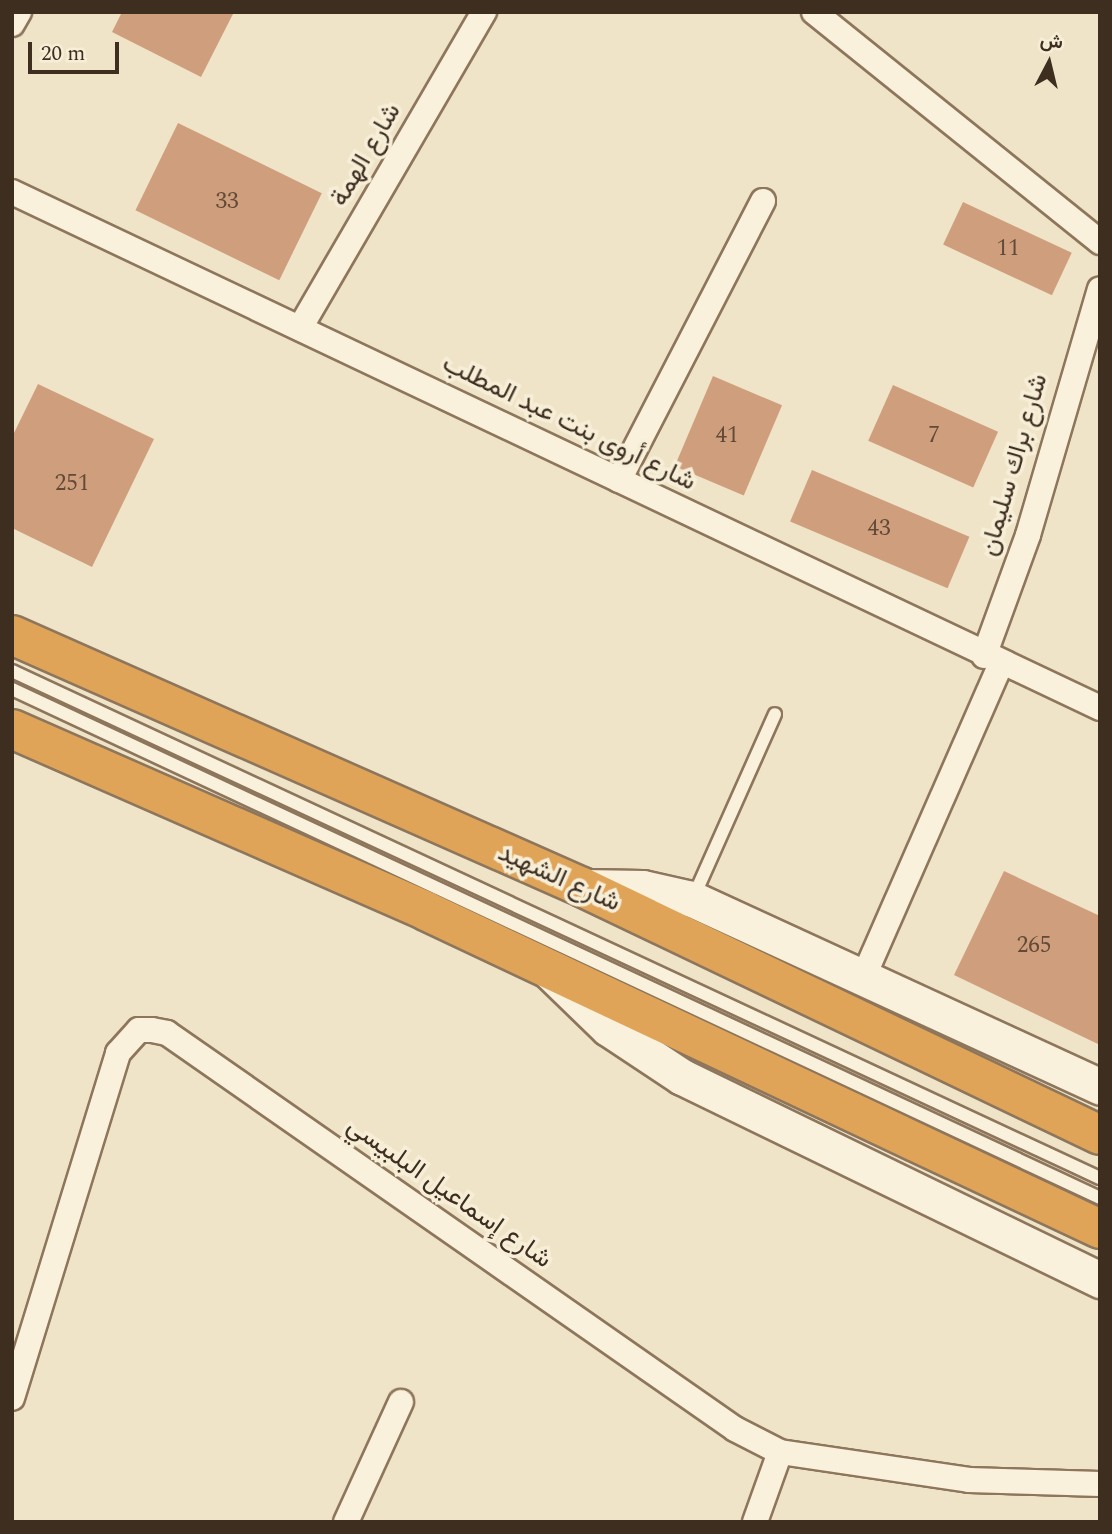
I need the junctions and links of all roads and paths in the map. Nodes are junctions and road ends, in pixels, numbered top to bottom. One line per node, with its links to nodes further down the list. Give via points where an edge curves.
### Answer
1 (19, 12): 4 (street)
2 (484, 12): 9 (street, شارع الهمة)
3 (814, 12): 7 (street)
4 (12, 24)
5 (12, 192): 9 (street, شارع أروى بنت عبد المطلب)
6 (762, 201): 10 (street)
7 (1100, 242)
8 (1100, 289): 12 (street, شارع براك سليمان)
9 (300, 328): 10 (street, شارع أروى بنت عبد المطلب)
10 (619, 480): 12 (street, شارع أروى بنت عبد المطلب)
11 (12, 635): 18 (highway, شارع الشهيد)
12 (993, 660): 15 (street, شارع أروى بنت عبد المطلب); 21 (street, شارع براك سليمان)
13 (12, 671): 24 (lane)
14 (12, 690): 25 (lane)
15 (1100, 708)
16 (775, 714): 19 (lane)
17 (12, 729): 20 (highway)
18 (582, 887): 19 (street, via 643,888); 23 (highway, شارع الشهيد)
19 (692, 900): 21 (street)
20 (543, 965): 26 (highway); 27 (street, via 590,1014 682,1077)
21 (863, 978): 22 (street)
22 (1100, 1087)
23 (1100, 1135)
24 (1100, 1178)
25 (1100, 1198)
26 (1100, 1229)
27 (1100, 1280)
28 (12, 1398): 30 (street, شارع إسماعيل البلبيسي, via 118,1053 139,1030 152,1030 167,1034 735,1429)
29 (401, 1402): 32 (street)
30 (780, 1452): 31 (street, شارع إسماعيل البلبيسي, via 969,1480); 33 (street)
31 (1100, 1484)
32 (346, 1522)
33 (755, 1522)

